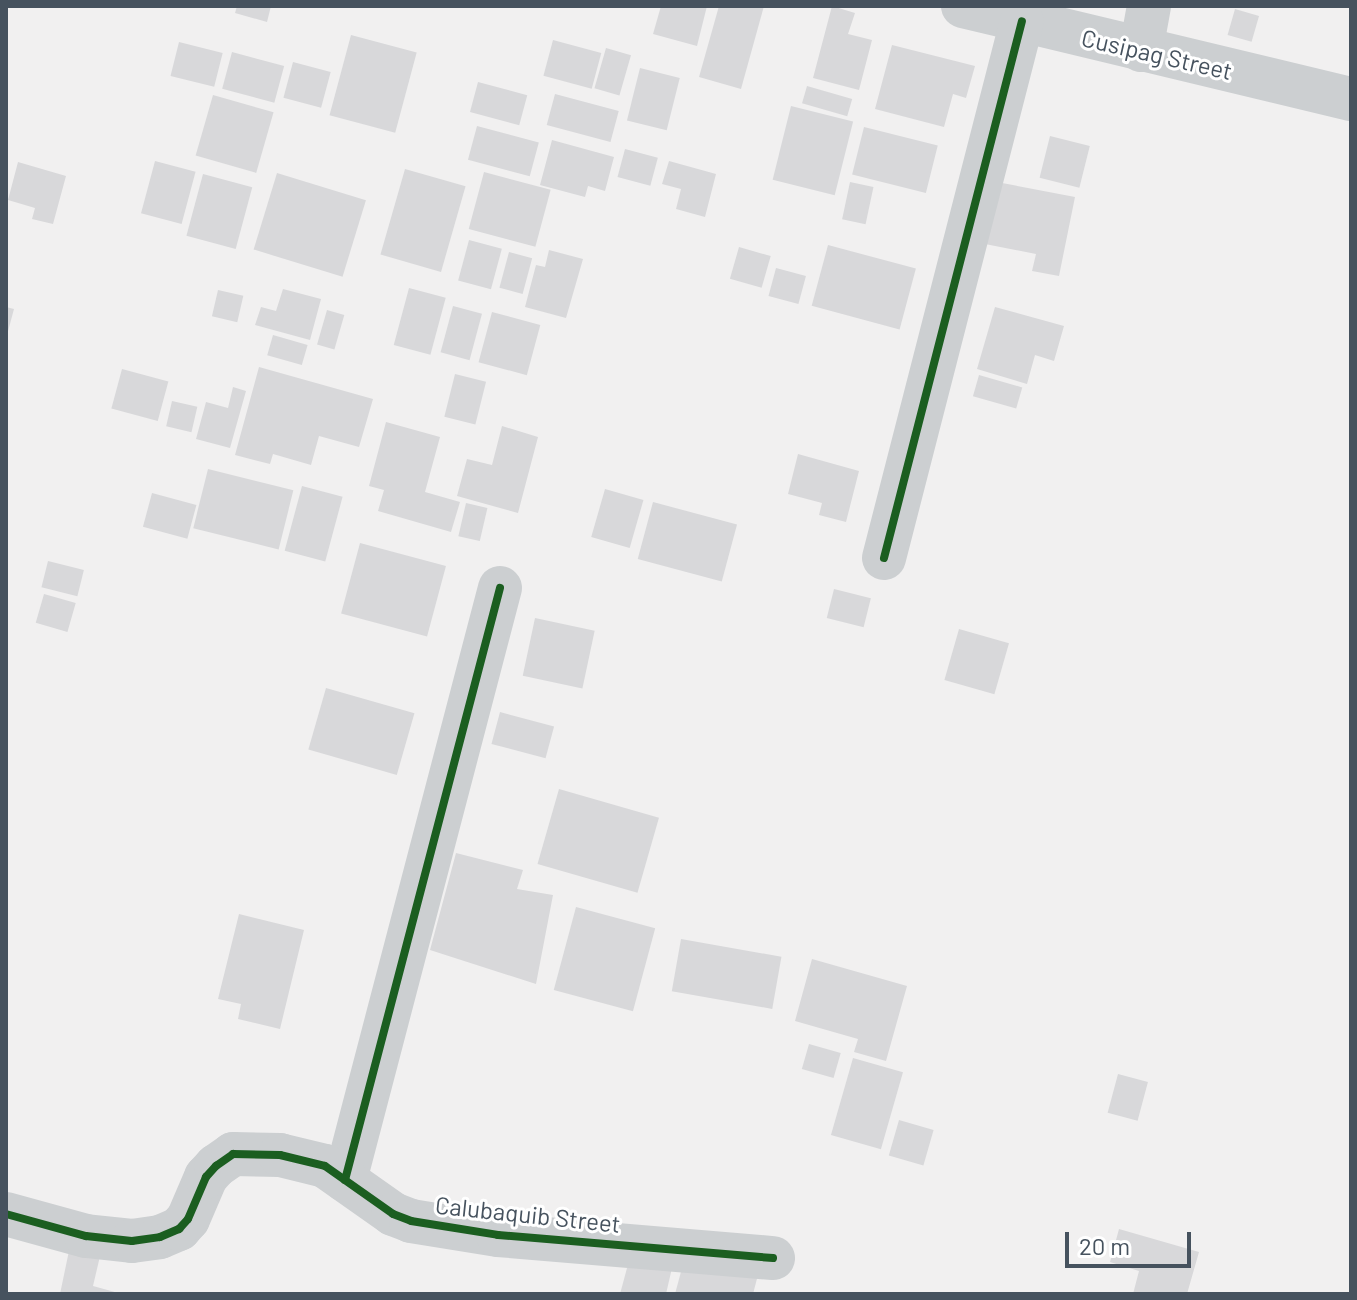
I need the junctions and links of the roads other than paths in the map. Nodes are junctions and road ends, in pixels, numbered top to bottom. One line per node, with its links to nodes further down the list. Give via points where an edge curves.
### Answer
1 (963, 6): 3 (street, Cusipag Street)
2 (1149, 6): 4 (street)
3 (1022, 21): 4 (street, Cusipag Street); 6 (street)
4 (1141, 50): 5 (street, Cusipag Street)
5 (1351, 99)
6 (884, 558)
7 (500, 588): 8 (street)
8 (345, 1180): 9 (street, Calubaquib Street, via 300,1158 233,1154 206,1177 179,1229 132,1241 86,1236); 10 (street, Calubaquib Street, via 411,1221 498,1235)
9 (6, 1214)
10 (773, 1258)

